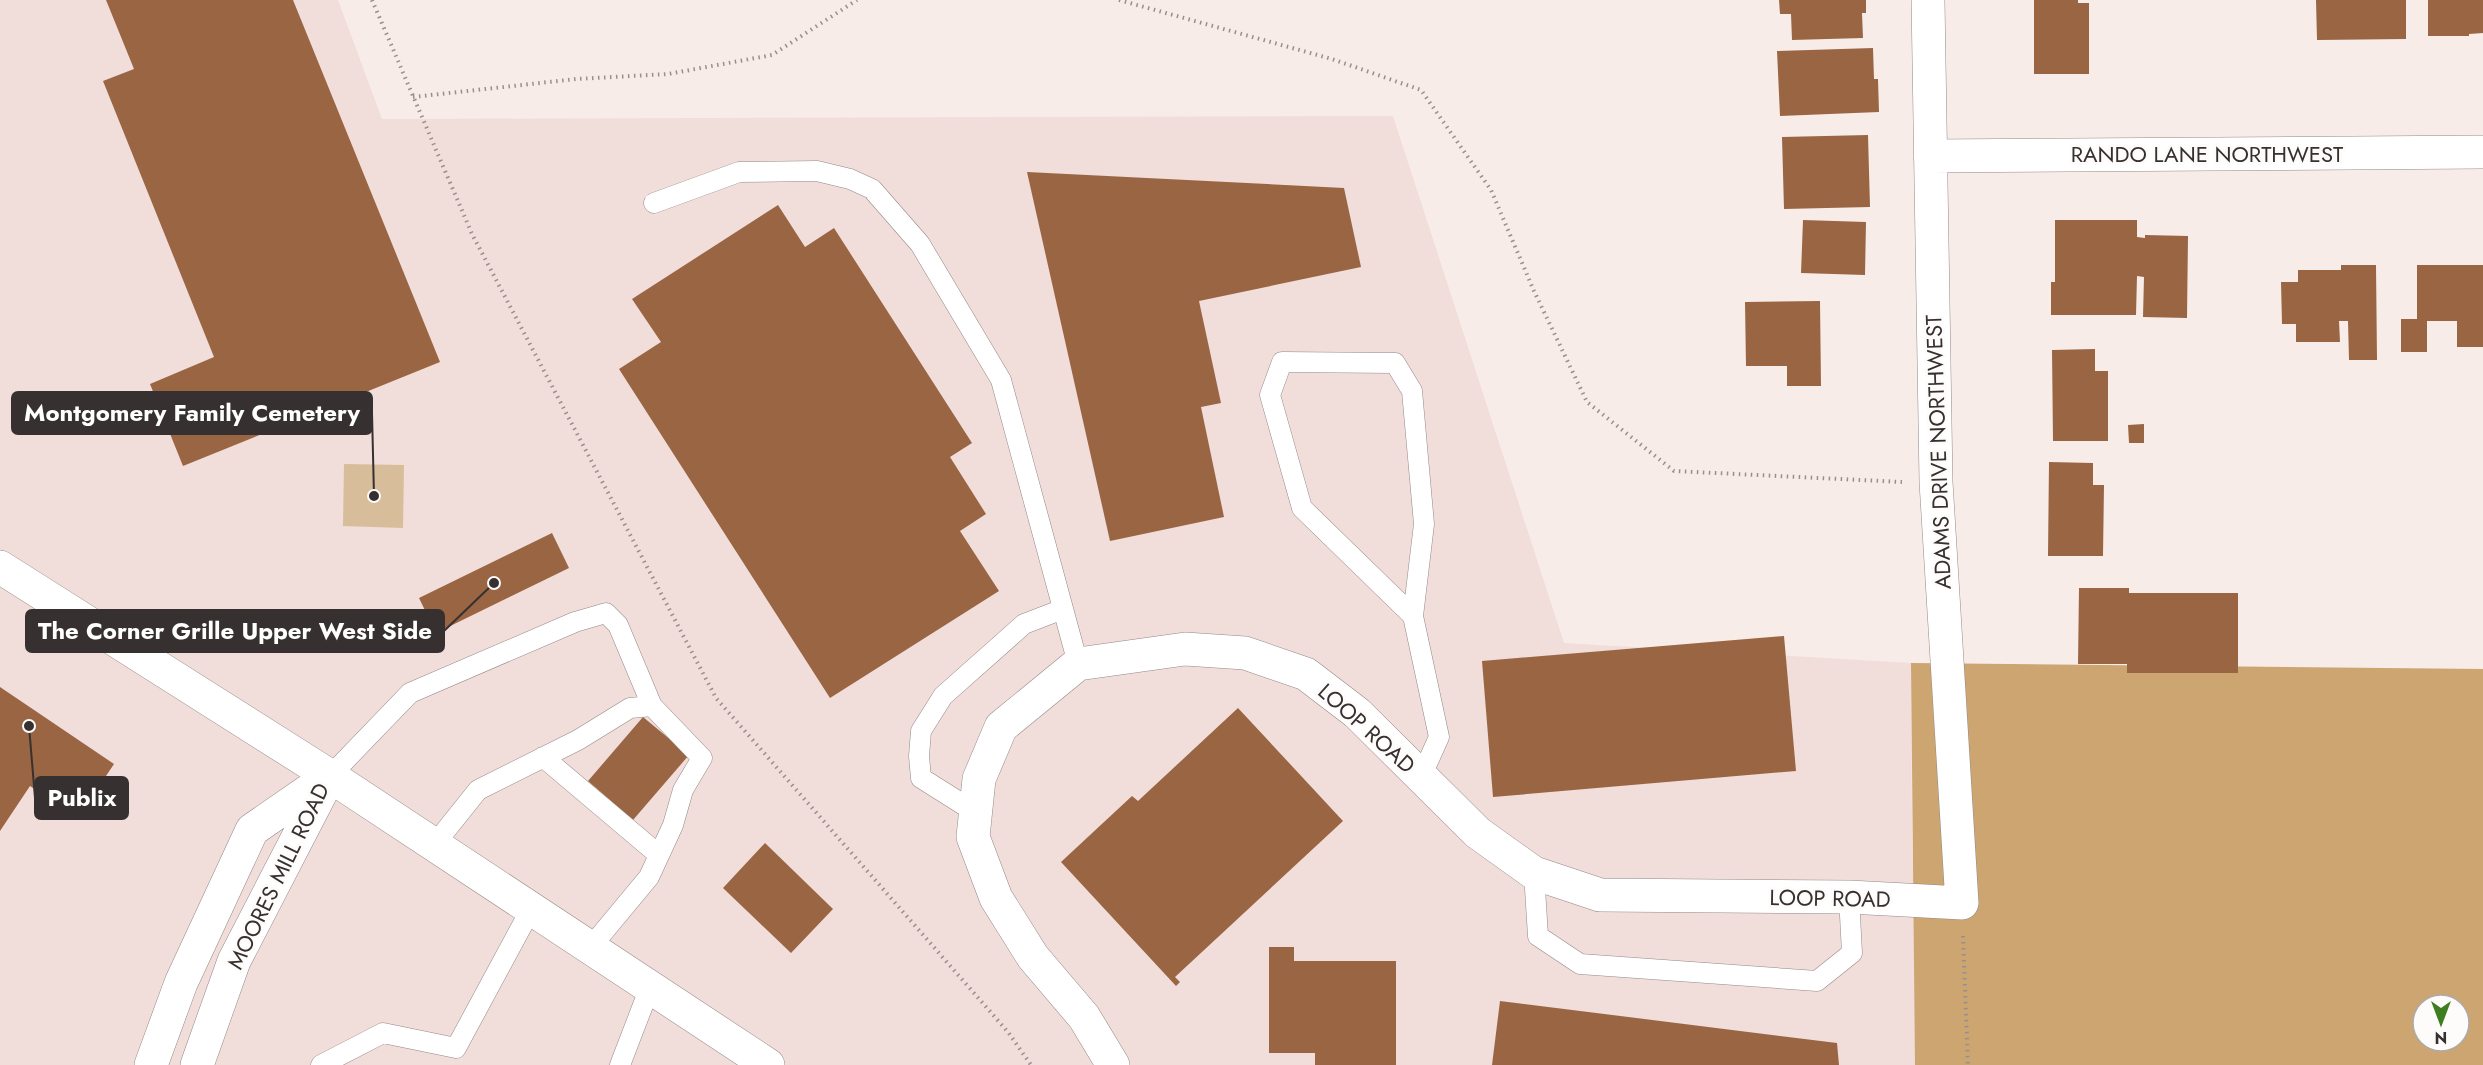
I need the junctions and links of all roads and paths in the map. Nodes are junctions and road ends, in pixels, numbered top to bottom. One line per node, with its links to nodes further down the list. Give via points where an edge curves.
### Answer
1 (372, 0): 5 (path)
2 (857, 0): 5 (path, via 772,55 668,74 576,79)
3 (1119, 0): 9 (path, via 1332,59 1422,90 1491,190 1587,402 1674,471)
4 (1928, 0): 7 (street, ADAMS DRIVE NORTHWEST)
5 (413, 97): 33 (path, via 472,234 716,698 1008,1032)
6 (2483, 152): 7 (street, RANDO LANE NORTHWEST)
7 (1930, 156): 9 (street, ADAMS DRIVE NORTHWEST)
8 (654, 203): 11 (lane, via 739,172 817,171 872,189 920,244 1001,380)
9 (1936, 483): 23 (street, ADAMS DRIVE NORTHWEST)
10 (0, 567): 16 (street)
11 (1063, 609): 13 (lane); 18 (lane, via 1024,624 943,696 921,731 921,778)
12 (1413, 616): 12 (lane, via 1424,524 1412,391 1395,363 1282,362 1270,395 1302,507); 17 (lane, via 1439,737)
13 (1078, 664): 17 (street, LOOP ROAD, via 1185,649 1245,653 1306,674 1357,713); 18 (street, via 1001,727 979,779)
14 (652, 706): 15 (lane, via 630,708); 16 (lane, via 618,625 606,613 575,622 410,693); 20 (lane, via 702,758 683,790)
15 (543, 757): 19 (lane, via 478,790); 20 (lane)
16 (330, 776): 19 (street); 28 (street, MOORES MILL ROAD, via 252,830 181,983); 29 (street, MOORES MILL ROAD, via 234,962)
17 (1422, 777): 21 (street, LOOP ROAD, via 1478,833)
18 (975, 812): 34 (street, via 973,837 996,898 1033,957 1084,1017)
19 (434, 844): 24 (street)
20 (659, 855): 25 (lane, via 648,877)
21 (1534, 873): 22 (street, LOOP ROAD, via 1600,895); 22 (lane, via 1538,936 1580,964 1817,981 1852,953)
22 (1850, 897): 23 (street, LOOP ROAD)
23 (1962, 898): 35 (path)
24 (531, 909): 25 (street); 27 (lane)
25 (590, 948): 26 (street)
26 (650, 987): 31 (lane); 32 (street)
27 (458, 1057): 30 (lane, via 383,1033)
28 (151, 1065)
29 (197, 1065)
30 (321, 1065)
31 (620, 1065)
32 (768, 1065)
33 (1031, 1065)
34 (1113, 1065)
35 (1968, 1065)

